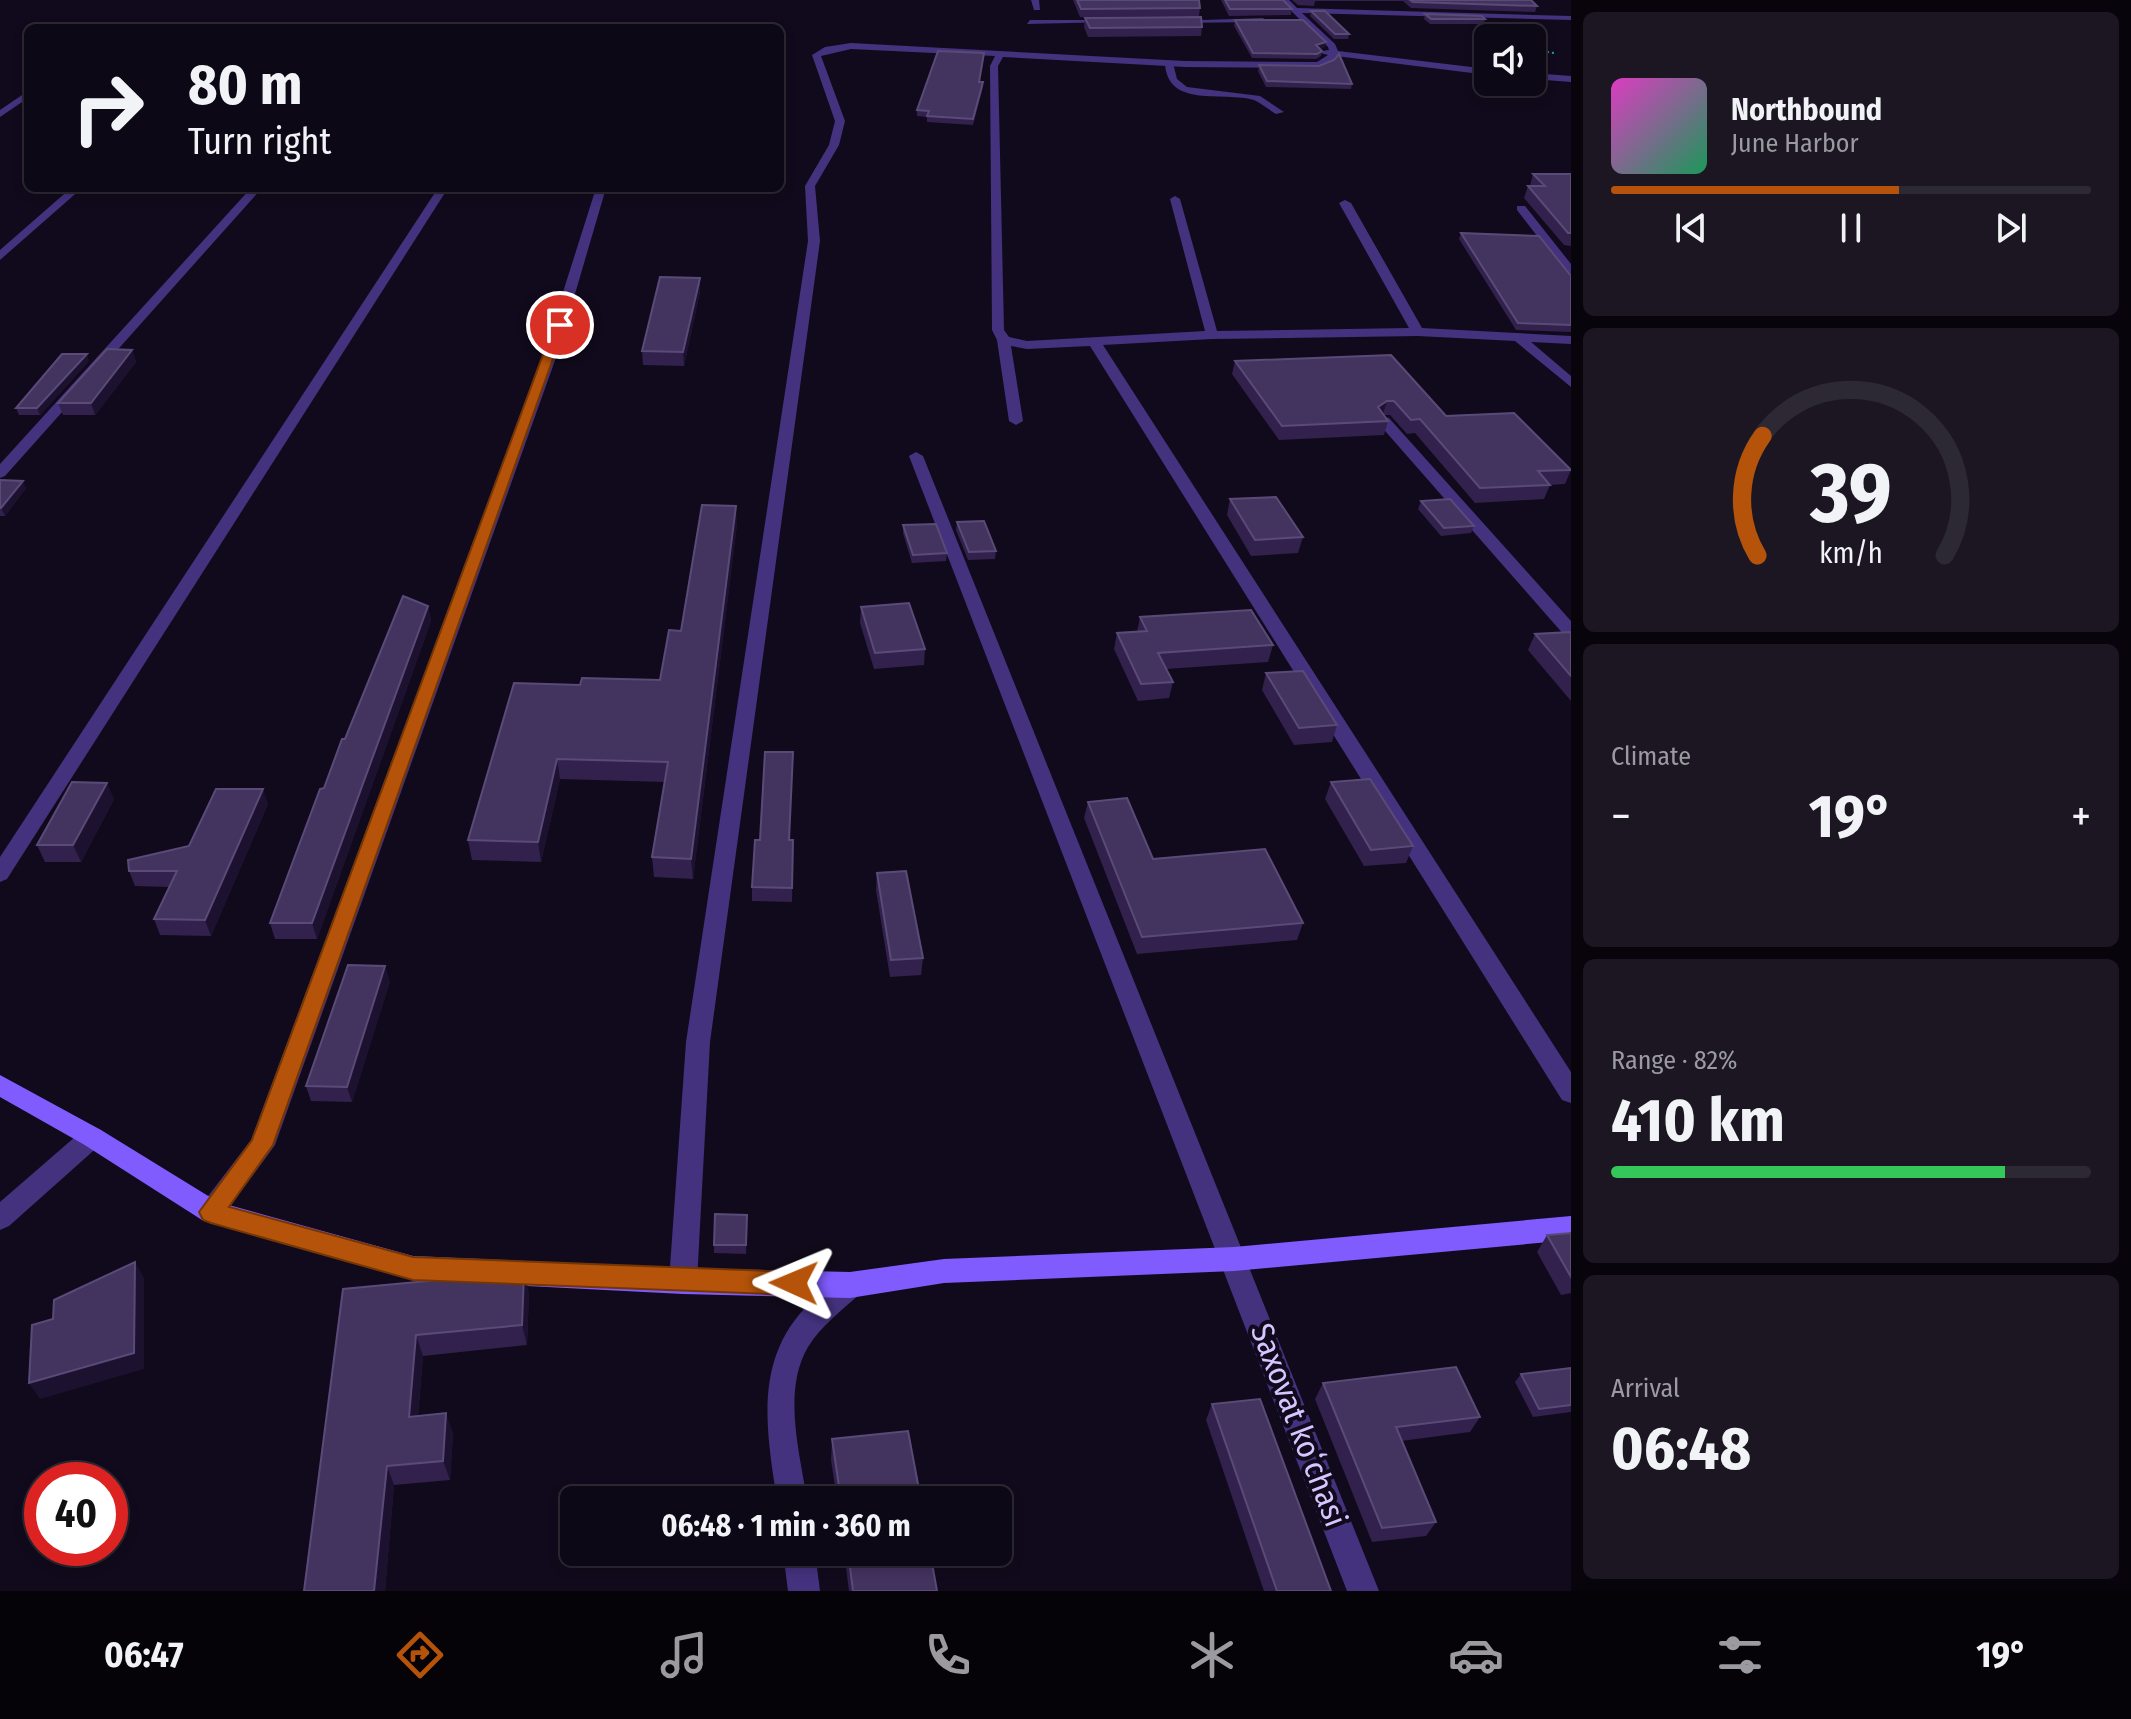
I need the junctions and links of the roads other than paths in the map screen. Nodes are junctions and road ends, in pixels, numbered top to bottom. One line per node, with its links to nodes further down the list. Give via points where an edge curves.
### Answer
1 (1293, 12): 2 (street); 10 (street)
2 (1571, 18)
3 (1274, 20): 4 (street)
4 (1165, 21)
5 (1030, 22): 6 (street)
6 (1120, 22)
7 (1119, 51): 11 (street)
8 (1315, 51): 10 (street)
9 (1001, 53): 11 (street); 30 (street, via 994,66 998,330); 47 (street, via 851,46 816,55 840,121 834,145 810,186 814,241 698,1042)
10 (1334, 53): 11 (street, via 1318,65); 12 (street)
11 (1173, 57): 16 (street, via 1169,76 1185,90 1257,98)
12 (1474, 70)
13 (1546, 77): 14 (street)
14 (1571, 79)
15 (24, 97): 17 (street)
16 (1279, 112)
17 (0, 114)
18 (72, 192): 25 (street)
19 (253, 192): 37 (street)
20 (440, 192): 39 (street)
21 (600, 192): 43 (street, via 551,352 262,1145)
22 (1175, 199): 28 (street)
23 (1345, 203): 27 (street)
24 (1521, 208): 26 (street)
25 (0, 256)
26 (1571, 272)
27 (1418, 332): 28 (street); 29 (street)
28 (1212, 335): 31 (street)
29 (1519, 338): 32 (street); 33 (street)
30 (1004, 340): 31 (street, via 1027,345); 34 (street)
31 (1093, 340): 41 (street)
32 (1571, 340)
33 (1571, 383)
34 (1016, 421)
35 (1384, 421): 38 (street)
36 (916, 456): 46 (street, Saxovat koʻchasi)
37 (0, 473)
38 (1571, 632)
39 (0, 874)
40 (0, 1085): 42 (street)
41 (1571, 1093)
42 (92, 1137): 43 (street); 44 (street)
43 (211, 1212): 47 (street, via 413,1268)
44 (0, 1218)
45 (1571, 1228): 46 (street)
46 (1234, 1259): 48 (street, via 944,1271); 52 (street, Saxovat koʻchasi)
47 (683, 1281): 48 (street)
48 (850, 1285): 49 (street, via 798,1337 781,1377)
49 (790, 1486)
50 (801, 1566): 51 (street)
51 (804, 1591)
52 (1363, 1591)

